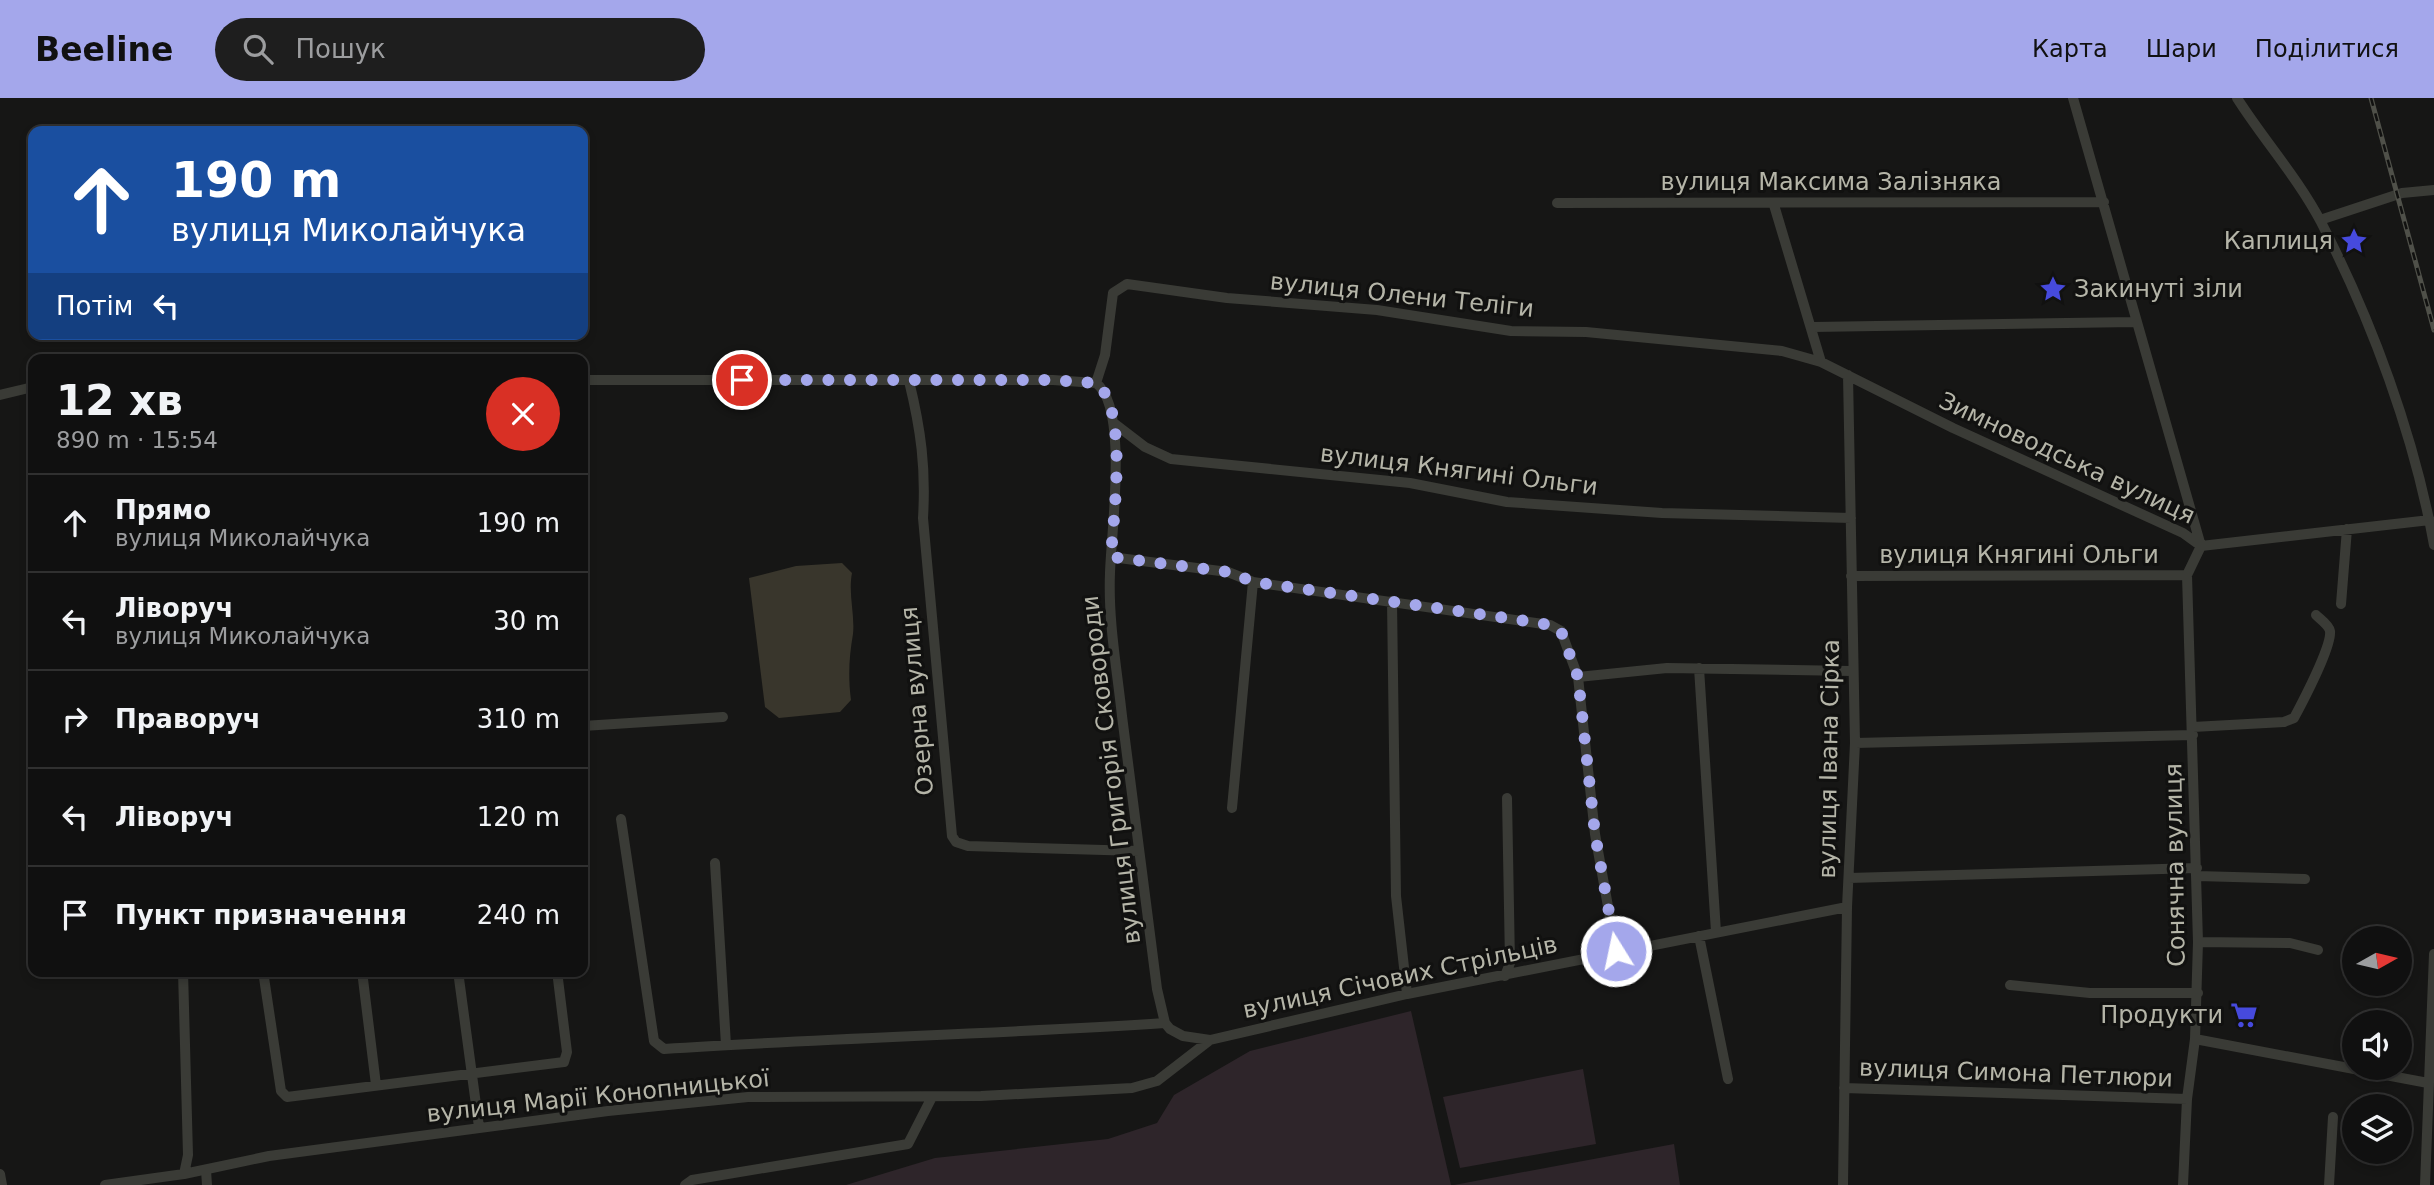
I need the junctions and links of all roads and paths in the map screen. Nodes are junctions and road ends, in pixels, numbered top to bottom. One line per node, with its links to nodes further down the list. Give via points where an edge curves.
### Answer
1 (2073, 98): 4 (street)
2 (2236, 98): 7 (street)
3 (2434, 190): 7 (street, via 2378,200)
4 (2104, 202): 6 (street, вулиця Максима Залізняка); 8 (street)
5 (1557, 203): 6 (street, вулиця Максима Залізняка)
6 (1774, 205): 9 (street)
7 (2320, 220): 18 (street, via 2379,354)
8 (2135, 322): 9 (street); 22 (street)
9 (1813, 327): 10 (street)
10 (1821, 362): 11 (street, Зимноводська вулиця); 14 (street, вулиця Олени Теліги, via 1782,351 1567,330 1511,331 1377,310 1227,298 1128,284 1113,293 1101,372)
11 (1848, 375): 19 (street, вулиця Івана Сірка); 22 (street, Зимноводська вулиця, via 2183,533)
12 (588, 380): 13 (street)
13 (909, 381): 14 (street); 40 (street, Озерна вулиця, via 922,432 923,518 952,836 968,846)
14 (1093, 382): 17 (street, вулиця Григорія Сковороди, via 1109,398)
15 (28, 388): 16 (street)
16 (0, 395)
17 (1115, 424): 19 (street, вулиця Княгині Ольги, via 1145,447 1171,459 1410,483 1507,502 1662,513); 23 (street, вулиця Григорія Сковороди)
18 (2429, 517): 20 (street, Зимноводська вулиця); 21 (street)
19 (1851, 518): 25 (street, вулиця Івана Сірка)
20 (2347, 529): 22 (street, Зимноводська вулиця); 28 (street)
21 (2434, 545)
22 (2201, 546): 24 (street, Сонячна вулиця)
23 (1111, 557): 26 (street, via 1228,572); 40 (street, вулиця Григорія Сковороди, via 1112,629)
24 (2188, 575): 25 (street, вулиця Княгині Ольги); 35 (street, Сонячна вулиця)
25 (1851, 576): 31 (street, вулиця Івана Сірка)
26 (1254, 582): 27 (street); 38 (street)
27 (1392, 601): 32 (street, via 1550,625 1561,631); 60 (street, via 1396,896)
28 (2342, 604)
29 (2316, 615): 35 (street, via 2329,628 2329,636 2294,718)
30 (1699, 668): 31 (street); 32 (street); 46 (street)
31 (1852, 671): 36 (street, вулиця Івана Сірка)
32 (1578, 677): 50 (street, via 1595,834)
33 (723, 717): 34 (street)
34 (588, 726)
35 (2193, 731): 36 (street); 42 (street, Сонячна вулиця)
36 (1855, 743): 43 (street, вулиця Івана Сірка)
37 (1507, 798): 52 (street, via 1510,962)
38 (1232, 808)
39 (621, 818): 64 (street, via 654,1041 664,1049)
40 (1135, 850): 61 (street, вулиця Григорія Сковороди)
41 (715, 863): 64 (street)
42 (2197, 872): 43 (street); 44 (street); 48 (street, Сонячна вулиця)
43 (1849, 878): 45 (street, вулиця Івана Сірка)
44 (2305, 879)
45 (1847, 907): 46 (street, вулиця Січових Стрільців); 69 (street, вулиця Івана Сірка)
46 (1716, 932): 47 (street, вулиця Січових Стрільців)
47 (1699, 936): 50 (street, вулиця Січових Стрільців); 66 (street)
48 (2198, 942): 49 (street, via 2290,943); 59 (street, Сонячна вулиця)
49 (2318, 950)
50 (1616, 951): 52 (street, вулиця Січових Стрільців)
51 (2434, 954): 67 (street)
52 (1505, 976): 60 (street, вулиця Січових Стрільців)
53 (183, 977): 76 (street, via 188,1156)
54 (264, 977): 68 (street, via 284,1095)
55 (363, 977): 68 (street)
56 (459, 977): 65 (street)
57 (558, 977): 65 (street, via 567,1052 564,1062)
58 (2010, 985): 59 (street, via 2090,993)
59 (2198, 993): 62 (street, Сонячна вулиця)
60 (1407, 994): 63 (street, вулиця Січових Стрільців)
61 (1165, 1023): 63 (street, via 1174,1033); 64 (street)
62 (2195, 1039): 67 (street); 71 (street, Сонячна вулиця)
63 (1210, 1040): 70 (street, вулиця Марії Конопницької, via 1157,1081 1140,1086)
64 (726, 1045)
65 (471, 1074): 68 (street); 73 (street)
66 (1728, 1079)
67 (2428, 1083): 84 (street)
68 (376, 1085)
69 (1844, 1088): 71 (street, вулиця Симона Петлюри); 81 (street, вулиця Івана Сірка)
70 (932, 1097): 73 (street, вулиця Марії Конопницької, via 748,1097); 80 (street, via 908,1144 692,1180)
71 (2187, 1099): 82 (street, Сонячна вулиця)
72 (2333, 1117): 83 (street)
73 (479, 1127): 74 (street, вулиця Марії Конопницької, via 269,1156)
74 (206, 1170): 76 (street, вулиця Марії Конопницької); 79 (street)
75 (0, 1174): 77 (street)
76 (184, 1174): 78 (street, вулиця Марії Конопницької)
77 (2, 1185)
78 (105, 1185)
79 (207, 1185)
80 (685, 1185)
81 (1843, 1185)
82 (2183, 1185)
83 (2329, 1185)
84 (2425, 1185)

